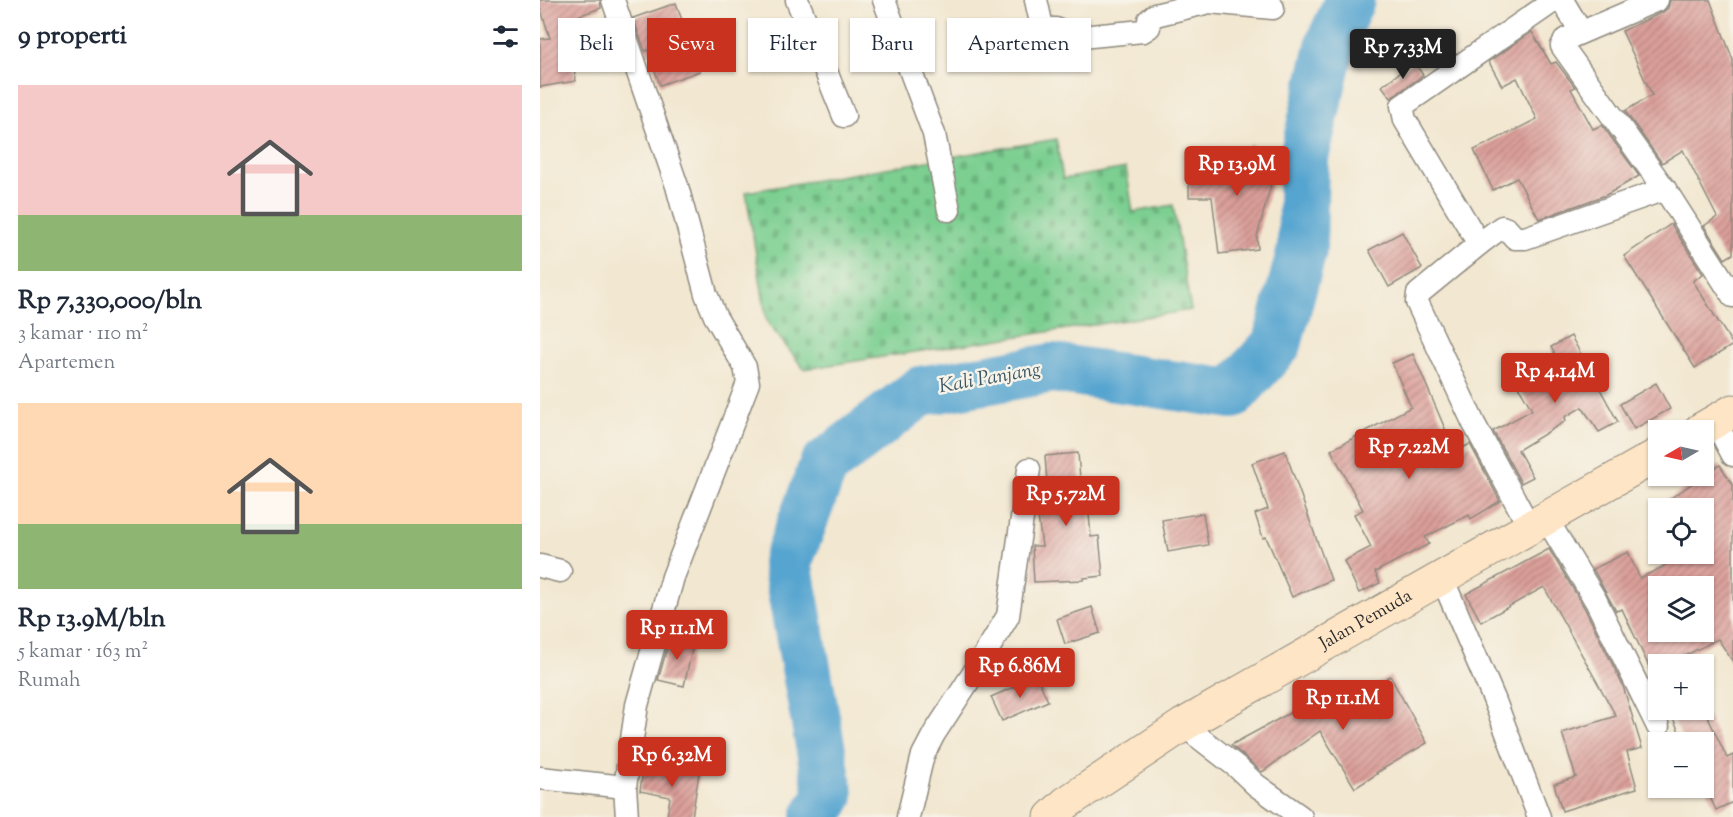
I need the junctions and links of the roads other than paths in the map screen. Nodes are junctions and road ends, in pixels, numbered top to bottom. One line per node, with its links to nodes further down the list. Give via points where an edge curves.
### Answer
1 (613, 0): 24 (street, via 677,186 706,294 745,367 748,383 673,576 637,705)
2 (797, 0): 10 (street)
3 (884, 0): 12 (street, via 934,134)
4 (1036, 0): 8 (street, via 1042,27 1056,29 1060,39 1143,30 1155,15 1209,2)
5 (1556, 0): 13 (street, via 1402,106 1405,120)
6 (1562, 0): 9 (street)
7 (1657, 0): 9 (street)
8 (1274, 8)
9 (1581, 32): 11 (street, via 1566,39 1562,46)
10 (844, 116)
11 (1665, 189): 13 (street, via 1525,238 1515,238 1502,227); 14 (street)
12 (949, 210)
13 (1479, 244): 19 (street, via 1418,294 1416,302 1474,424)
14 (1733, 296)
15 (1716, 421): 16 (street)
16 (1733, 455)
17 (1648, 460): 19 (main road, Jalan Pemuda)
18 (1029, 469): 26 (street, via 1008,616 923,755)
19 (1538, 523): 20 (main road, Jalan Pemuda); 22 (street, via 1596,601)
20 (1442, 578): 21 (main road, Jalan Pemuda); 29 (street)
21 (1183, 725): 27 (main road, Jalan Pemuda); 28 (street)
22 (1658, 727)
23 (540, 778): 24 (street)
24 (625, 787): 25 (street)
25 (627, 817)
26 (908, 817)
27 (1051, 817)
28 (1301, 817)
29 (1539, 817)

